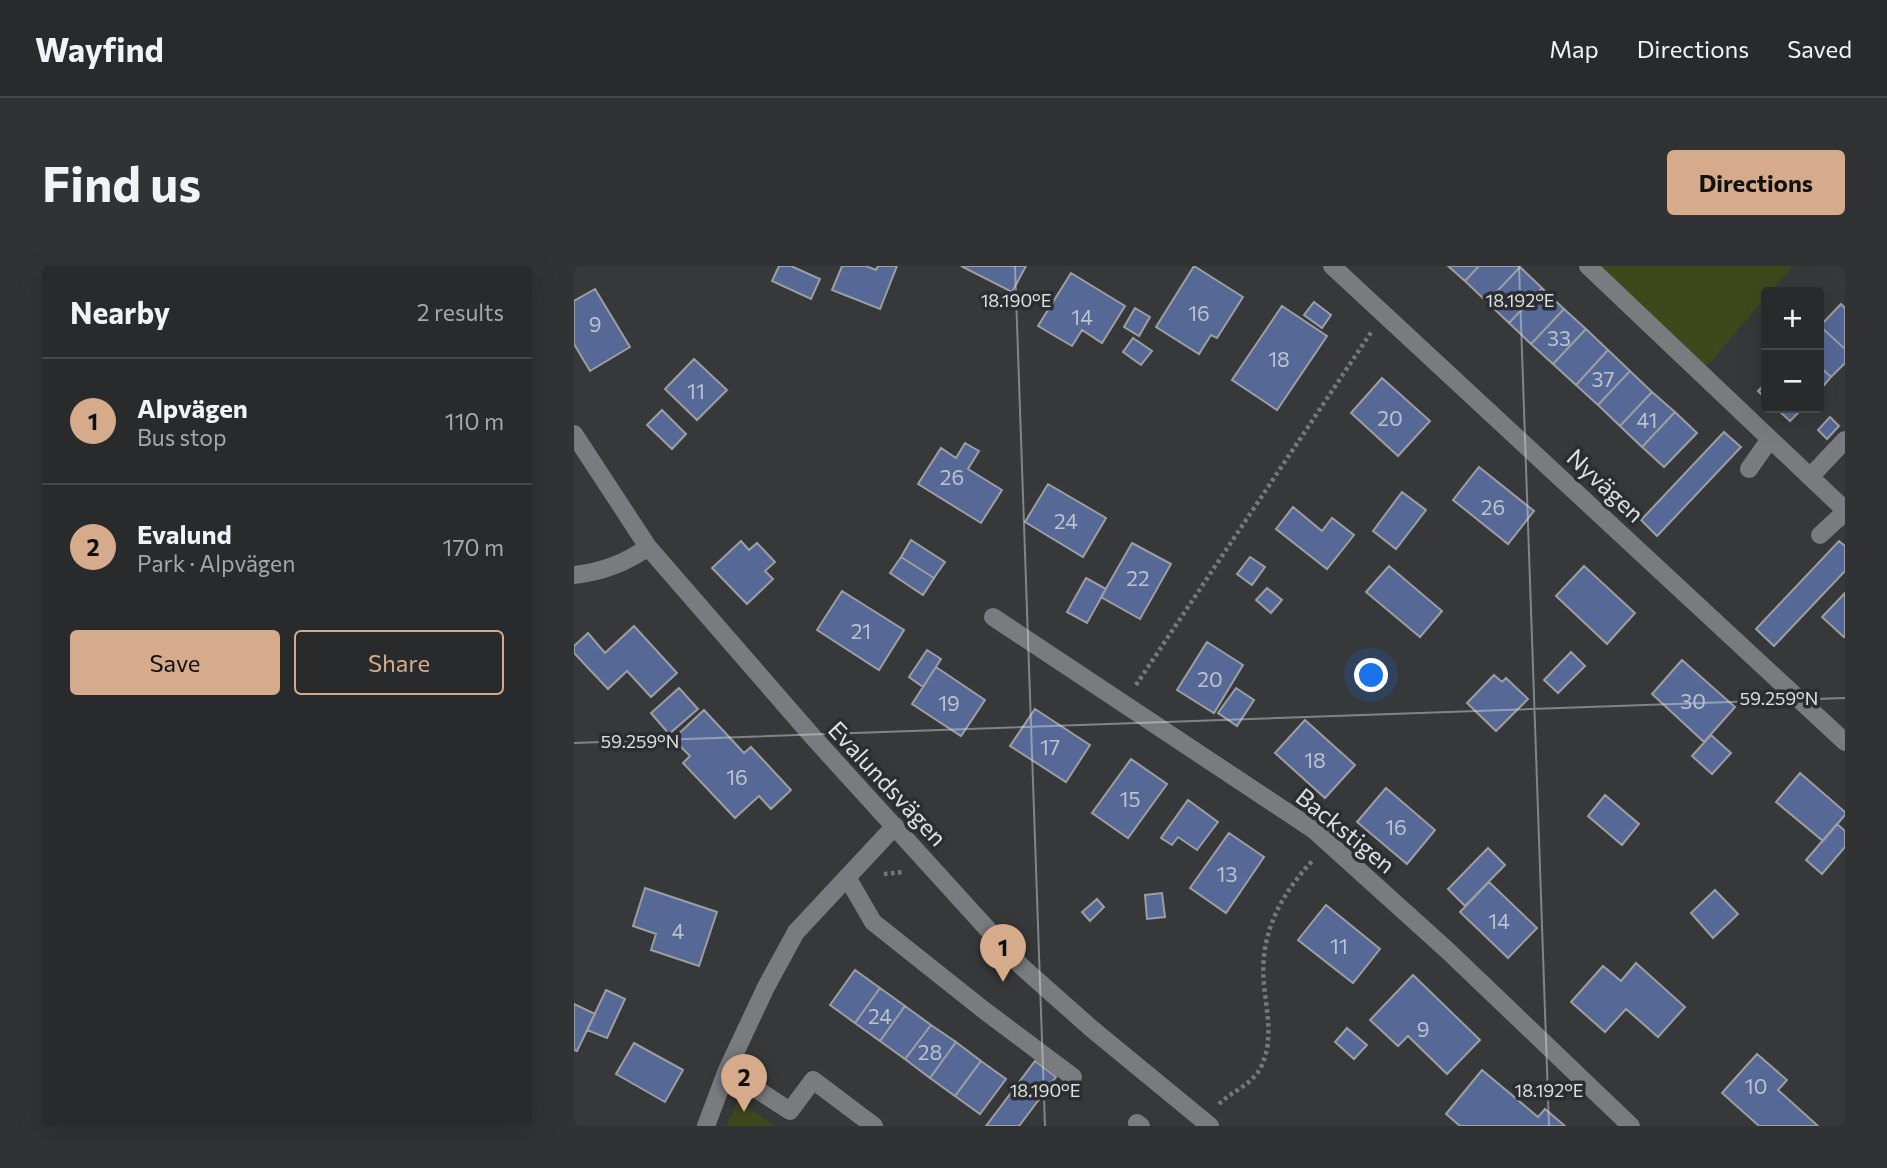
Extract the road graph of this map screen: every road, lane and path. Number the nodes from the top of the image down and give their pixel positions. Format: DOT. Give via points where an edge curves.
graph roads {
  1 [pos="1332,266"];
  2 [pos="1588,266"];
  3 [pos="1384,313"];
  4 [pos="574,434"];
  5 [pos="1770,439"];
  6 [pos="1845,440"];
  7 [pos="1749,469"];
  8 [pos="1810,477"];
  9 [pos="1845,511"];
  10 [pos="1820,535"];
  11 [pos="648,547"];
  12 [pos="574,575"];
  13 [pos="993,617"];
  14 [pos="1124,704"];
  15 [pos="1845,742"];
  16 [pos="895,826"];
  17 [pos="1330,844"];
  18 [pos="847,877"];
  19 [pos="727,1070"];
  20 [pos="1073,1077"];
  21 [pos="1207,1124"];
  22 [pos="706,1126"];
  23 [pos="874,1126"];
  24 [pos="1631,1126"];
  1 -- 3 [label="street, Nyvägen"];
  2 -- 5 [label="street"];
  3 -- 14 [label="path"];
  3 -- 15 [label="street, Nyvägen"];
  4 -- 11 [label="street, Evalundsvägen"];
  5 -- 7 [label="street"];
  5 -- 8 [label="street"];
  6 -- 8 [label="street"];
  8 -- 9 [label="street"];
  9 -- 10 [label="street"];
  11 -- 12 [label="street" via="628,561"];
  11 -- 16 [label="street, Evalundsvägen"];
  13 -- 14 [label="street, Backstigen"];
  14 -- 17 [label="street, Backstigen"];
  16 -- 18 [label="street"];
  16 -- 21 [label="street, Evalundsvägen" via="1021,966"];
  17 -- 21 [label="path" via="1283,898 1272,919 1263,962 1268,1051 1253,1080 1222,1101"];
  17 -- 24 [label="street, Backstigen"];
  18 -- 19 [label="street" via="796,932"];
  18 -- 20 [label="street" via="873,922"];
  19 -- 22 [label="street"];
  19 -- 23 [label="street" via="790,1111 813,1080"];
}
